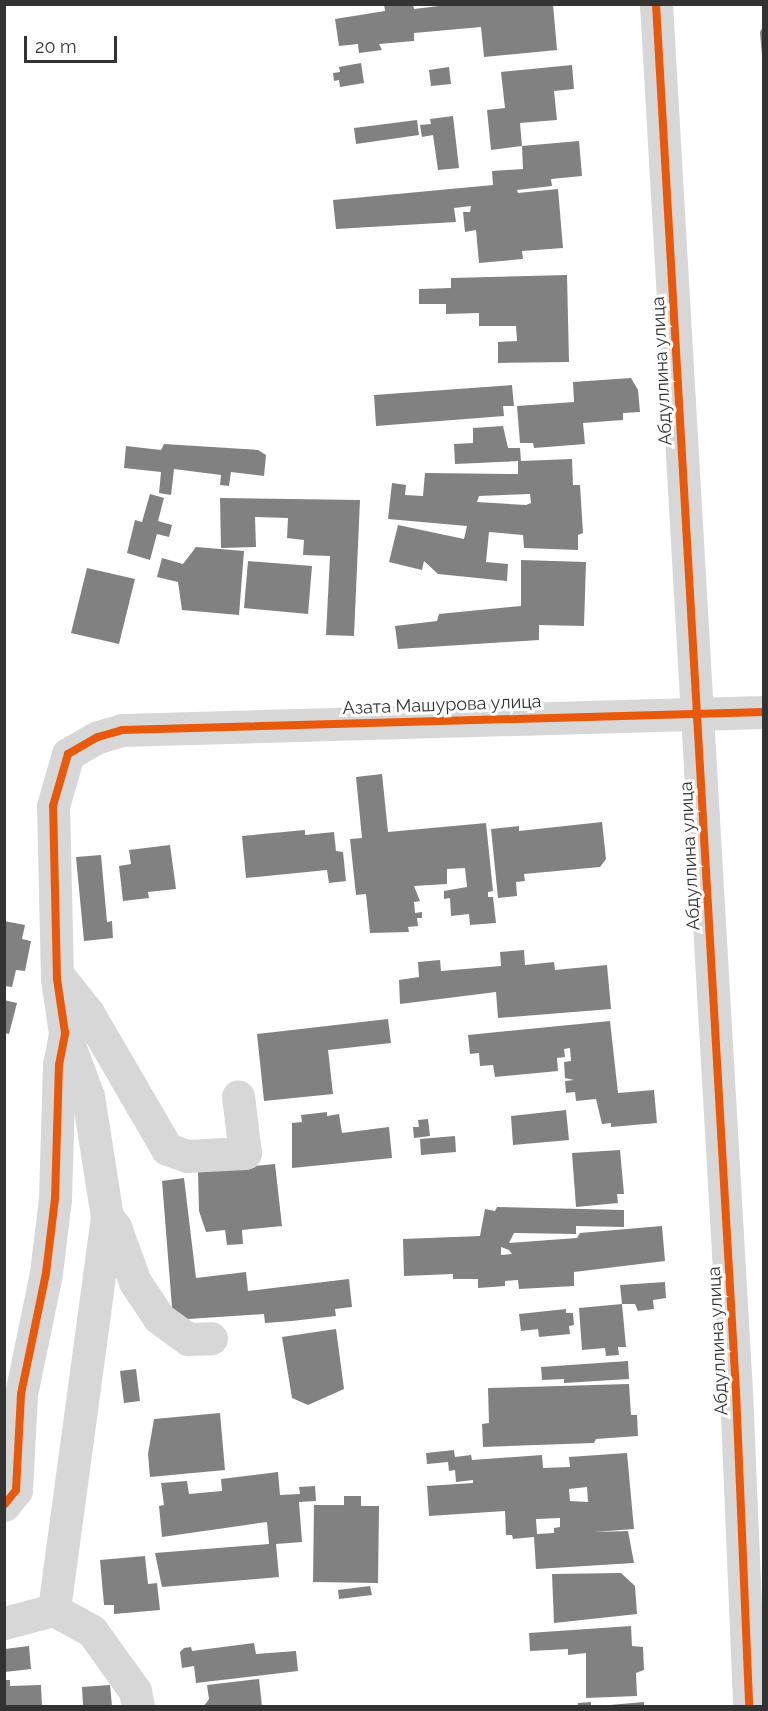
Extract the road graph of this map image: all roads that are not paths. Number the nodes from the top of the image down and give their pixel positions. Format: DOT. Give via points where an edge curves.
graph roads {
  1 [pos="656,4"];
  2 [pos="764,712"];
  3 [pos="697,716"];
  4 [pos="57,974"];
  5 [pos="64,1033"];
  6 [pos="238,1096"];
  7 [pos="107,1217"];
  8 [pos="211,1338"];
  9 [pos="8,1497"];
  10 [pos="54,1610"];
  11 [pos="4,1623"];
  12 [pos="138,1707"];
  13 [pos="749,1707"];
  1 -- 3 [label="street, Абдуллина улица"];
  2 -- 3 [label="street, Азата Машурова улица"];
  3 -- 4 [label="street, Азата Машурова улица" via="601,714 122,730 98,737 68,754 54,806"];
  3 -- 13 [label="street, Абдуллина улица" via="736,1391"];
  4 -- 5 [label="street"];
  4 -- 6 [label="street" via="88,1013 167,1149 187,1156 245,1153"];
  5 -- 7 [label="street" via="88,1096"];
  5 -- 9 [label="street" via="59,1065 56,1199 46,1273 21,1394"];
  7 -- 8 [label="street" via="115,1227 135,1282 159,1318 188,1339"];
  7 -- 10 [label="street"];
  10 -- 11 [label="street"];
  10 -- 12 [label="street" via="92,1631 135,1691"];
}
